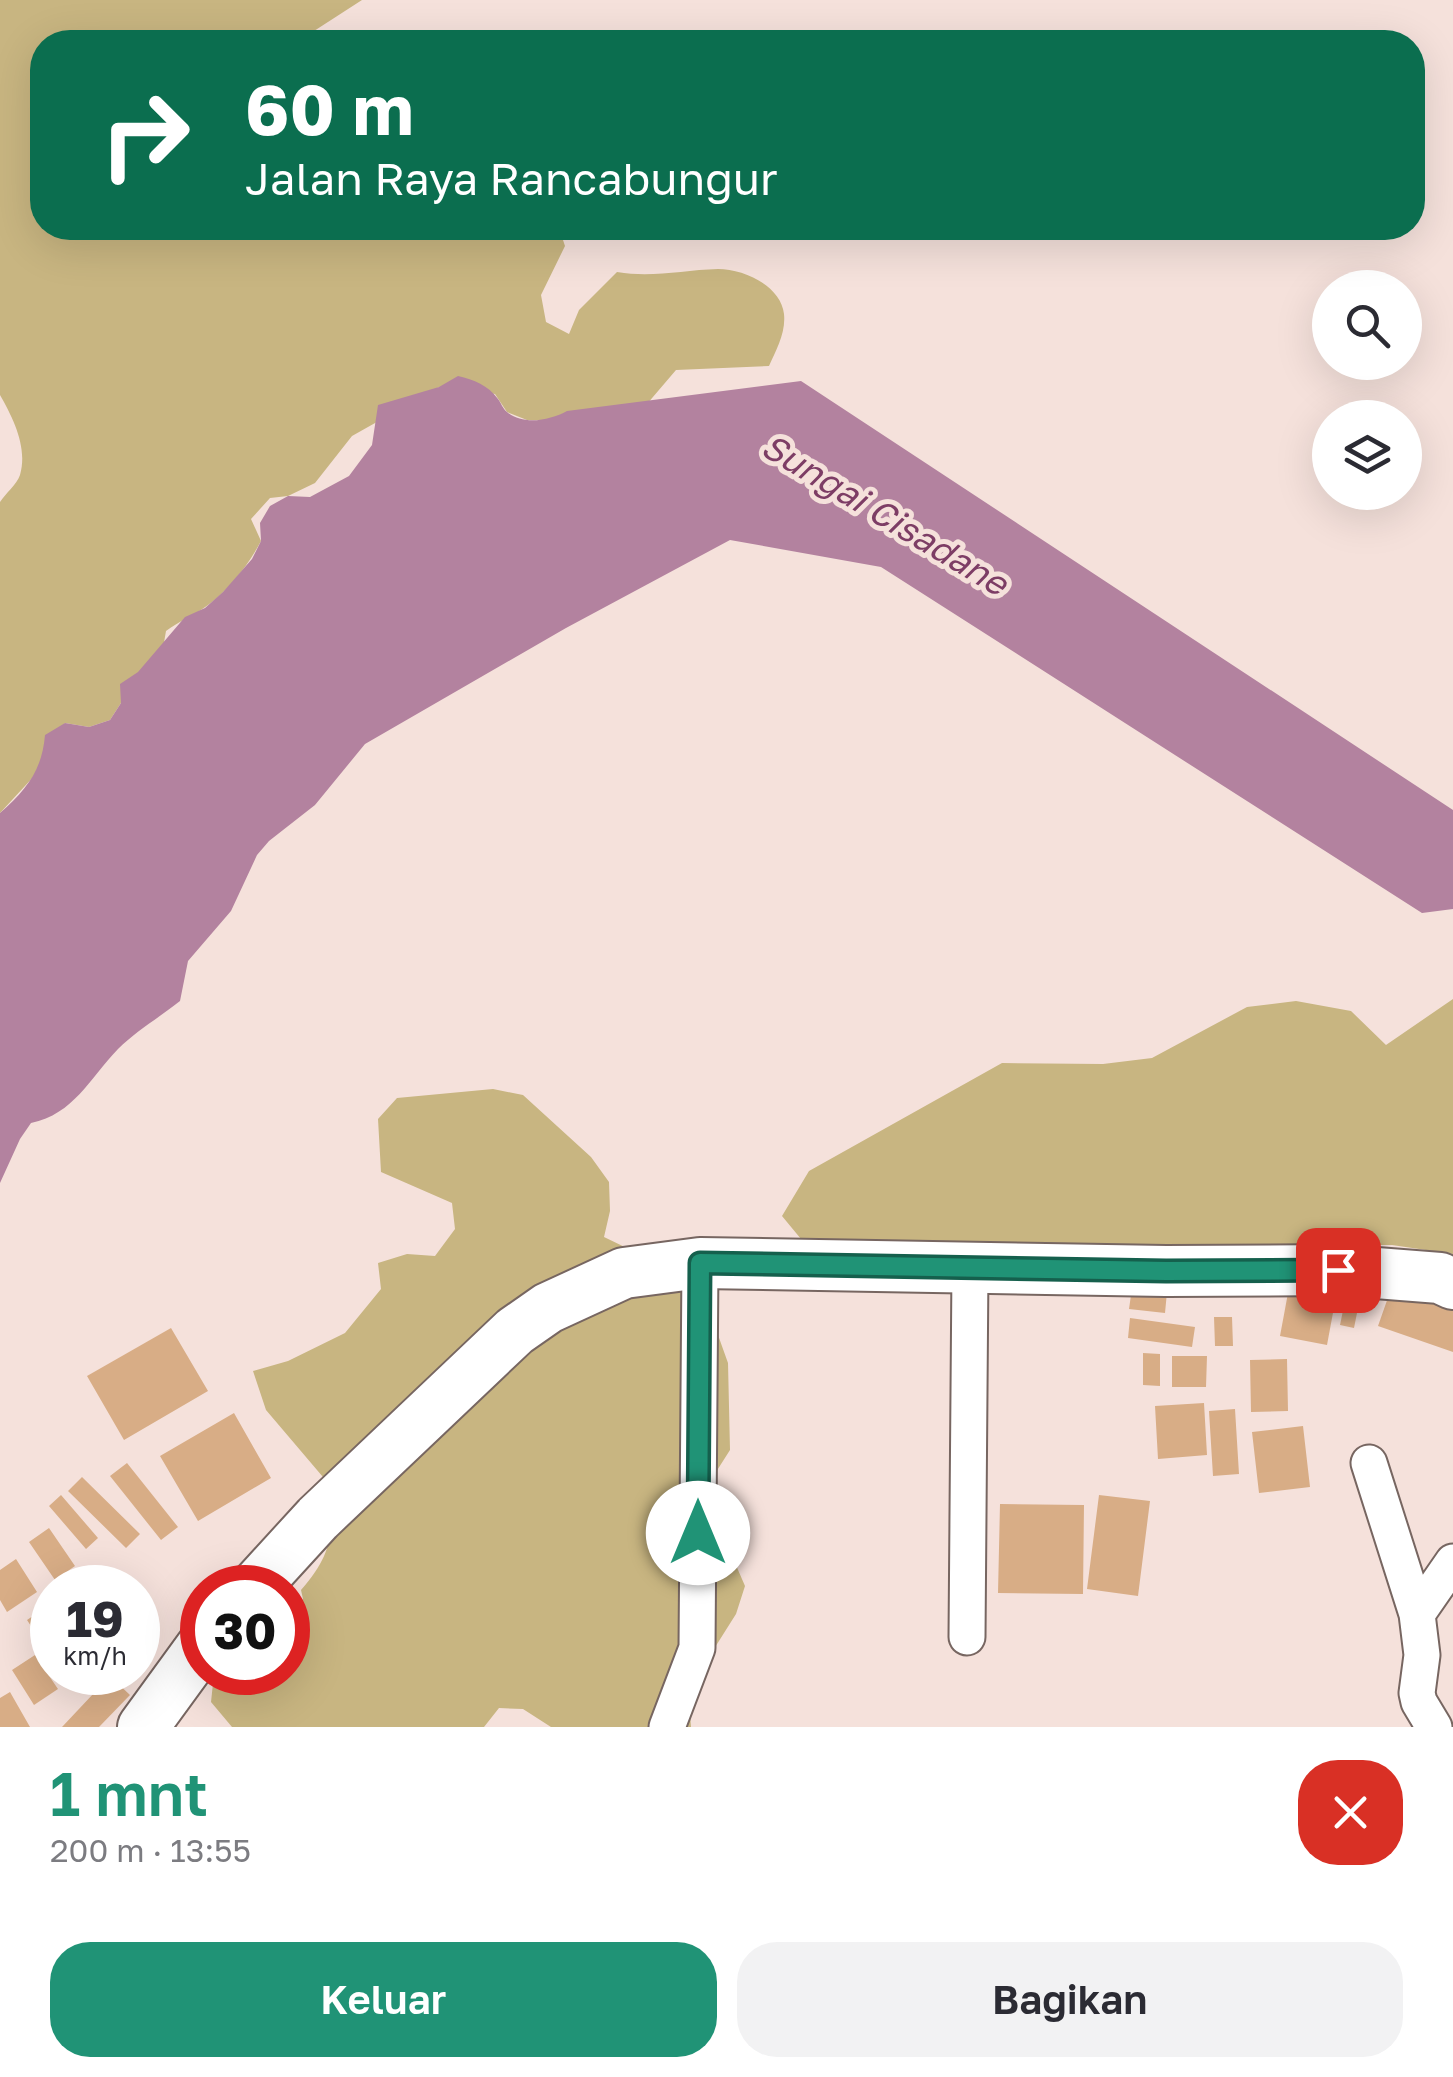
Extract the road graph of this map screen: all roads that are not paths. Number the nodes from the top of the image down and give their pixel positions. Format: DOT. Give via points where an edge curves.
graph roads {
  1 [pos="700,1263"];
  2 [pos="970,1268"];
  3 [pos="1449,1272"];
  4 [pos="1370,1464"];
  5 [pos="1453,1562"];
  6 [pos="275,1565"];
  7 [pos="1418,1614"];
  8 [pos="967,1637"];
  9 [pos="180,1676"];
  10 [pos="143,1727"];
  11 [pos="667,1727"];
  12 [pos="1434,1727"];
  1 -- 2 [label="main road"];
  1 -- 6 [label="main road" via="624,1273 515,1331"];
  1 -- 11 [label="street" via="697,1648"];
  2 -- 3 [label="main road"];
  2 -- 8 [label="street"];
  4 -- 7 [label="street"];
  5 -- 7 [label="street"];
  7 -- 12 [label="street" via="1418,1693"];
  9 -- 10 [label="main road"];
}
